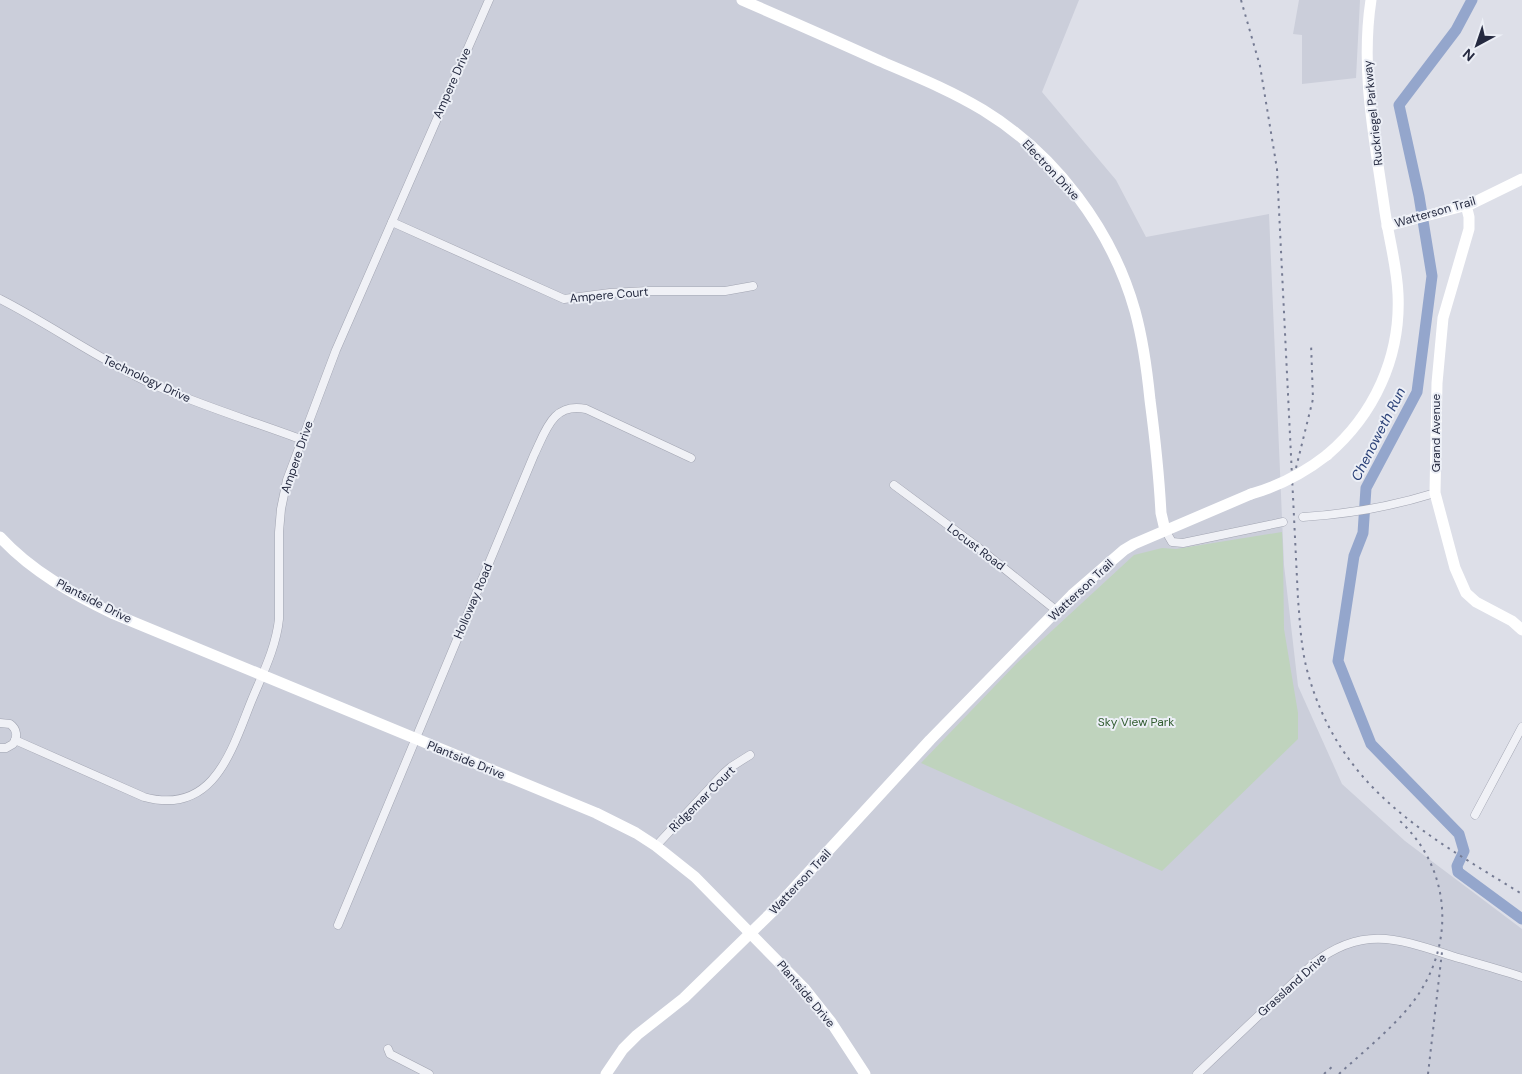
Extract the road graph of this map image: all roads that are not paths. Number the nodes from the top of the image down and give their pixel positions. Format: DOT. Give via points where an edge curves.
graph roads {
  1 [pos="489,0"];
  2 [pos="742,0"];
  3 [pos="1371,0"];
  4 [pos="1522,178"];
  5 [pos="1466,205"];
  6 [pos="392,222"];
  7 [pos="1388,226"];
  8 [pos="753,286"];
  9 [pos="0,299"];
  10 [pos="303,440"];
  11 [pos="691,458"];
  12 [pos="894,485"];
  13 [pos="1436,493"];
  14 [pos="1303,517"];
  15 [pos="1283,522"];
  16 [pos="1165,530"];
  17 [pos="0,537"];
  18 [pos="1057,611"];
  19 [pos="1521,626"];
  20 [pos="262,675"];
  21 [pos="0,723"];
  22 [pos="1522,727"];
  23 [pos="415,738"];
  24 [pos="16,740"];
  25 [pos="0,748"];
  26 [pos="750,755"];
  27 [pos="1475,815"];
  28 [pos="656,846"];
  29 [pos="338,925"];
  30 [pos="751,934"];
  31 [pos="1522,977"];
  32 [pos="388,1049"];
  33 [pos="429,1074"];
  34 [pos="606,1074"];
  35 [pos="865,1074"];
  36 [pos="1197,1074"];
  1 -- 6 [label="street, Ampere Drive"];
  2 -- 16 [label="street, Electron Drive" via="926,80 984,110 1038,153 1076,194 1104,237 1135,311 1147,374"];
  3 -- 7 [label="street, Ruckriegel Parkway" via="1368,83"];
  4 -- 5 [label="street, Watterson Trail"];
  5 -- 7 [label="street, Watterson Trail"];
  5 -- 13 [label="street, Grand Avenue" via="1469,230 1443,318 1438,362"];
  6 -- 8 [label="street, Ampere Court" via="564,299 648,291 726,292"];
  6 -- 10 [label="street, Ampere Drive" via="331,361"];
  7 -- 16 [label="street, Watterson Trail, bridge" via="1398,293 1397,328 1384,378 1348,436 1327,456 1295,477"];
  9 -- 10 [label="street, Technology Drive" via="149,382"];
  10 -- 20 [label="street, Ampere Drive" via="284,492 279,532 278,623 273,648"];
  11 -- 23 [label="street, Holloway Road" via="586,410 572,408 552,418"];
  12 -- 18 [label="street, Locust Road"];
  13 -- 14 [label="street" via="1355,512"];
  13 -- 19 [label="street, Grand Avenue" via="1455,568 1466,592 1476,602"];
  15 -- 16 [label="street" via="1183,543 1172,542"];
  16 -- 18 [label="street, Watterson Trail" via="1124,550"];
  17 -- 20 [label="street, Plantside Drive" via="42,573 96,605"];
  18 -- 30 [label="street, Watterson Trail" via="930,740"];
  20 -- 23 [label="street, Plantside Drive"];
  20 -- 24 [label="street, Ampere Drive" via="222,769 206,786 177,799 144,797"];
  21 -- 24 [label="street" via="13,726"];
  22 -- 27 [label="street"];
  23 -- 28 [label="street, Plantside Drive" via="596,813"];
  23 -- 29 [label="street, Holloway Road"];
  24 -- 25 [label="street" via="10,746"];
  26 -- 28 [label="street, Ridgemar Court" via="723,774"];
  28 -- 30 [label="street, Plantside Drive" via="696,877"];
  30 -- 34 [label="street, Watterson Trail" via="684,998 637,1035"];
  30 -- 35 [label="street, Plantside Drive" via="818,1005"];
  31 -- 36 [label="street, Grassland Drive" via="1404,941 1377,938 1351,942 1314,963"];
  32 -- 33 [label="street" via="390,1054"];
}
